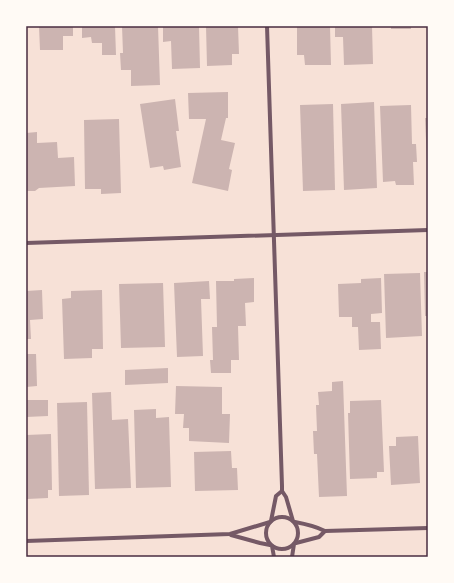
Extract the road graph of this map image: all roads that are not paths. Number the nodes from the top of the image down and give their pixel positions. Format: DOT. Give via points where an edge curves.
graph roads {
  1 [pos="267,26"];
  2 [pos="428,230"];
  3 [pos="274,236"];
  4 [pos="26,243"];
  5 [pos="282,492"];
  6 [pos="270,522"];
  7 [pos="294,522"];
  8 [pos="428,528"];
  9 [pos="325,532"];
  10 [pos="230,534"];
  11 [pos="26,541"];
  12 [pos="295,543"];
  13 [pos="272,545"];
  14 [pos="274,557"];
  15 [pos="292,557"];
  1 -- 3 [label="street"];
  2 -- 3 [label="street"];
  3 -- 4 [label="street"];
  3 -- 5 [label="street"];
  5 -- 6 [label="street" via="276,496"];
  5 -- 7 [label="street"];
  6 -- 7 [label="street" via="284,517"];
  6 -- 10 [label="street"];
  6 -- 13 [label="street" via="266,537"];
  7 -- 9 [label="street" via="317,527"];
  7 -- 12 [label="street" via="298,532"];
  8 -- 9 [label="street"];
  9 -- 12 [label="street" via="319,537"];
  10 -- 11 [label="street"];
  10 -- 13 [label="street"];
  12 -- 13 [label="street" via="287,549"];
  12 -- 15 [label="street"];
  13 -- 14 [label="street"];
}
